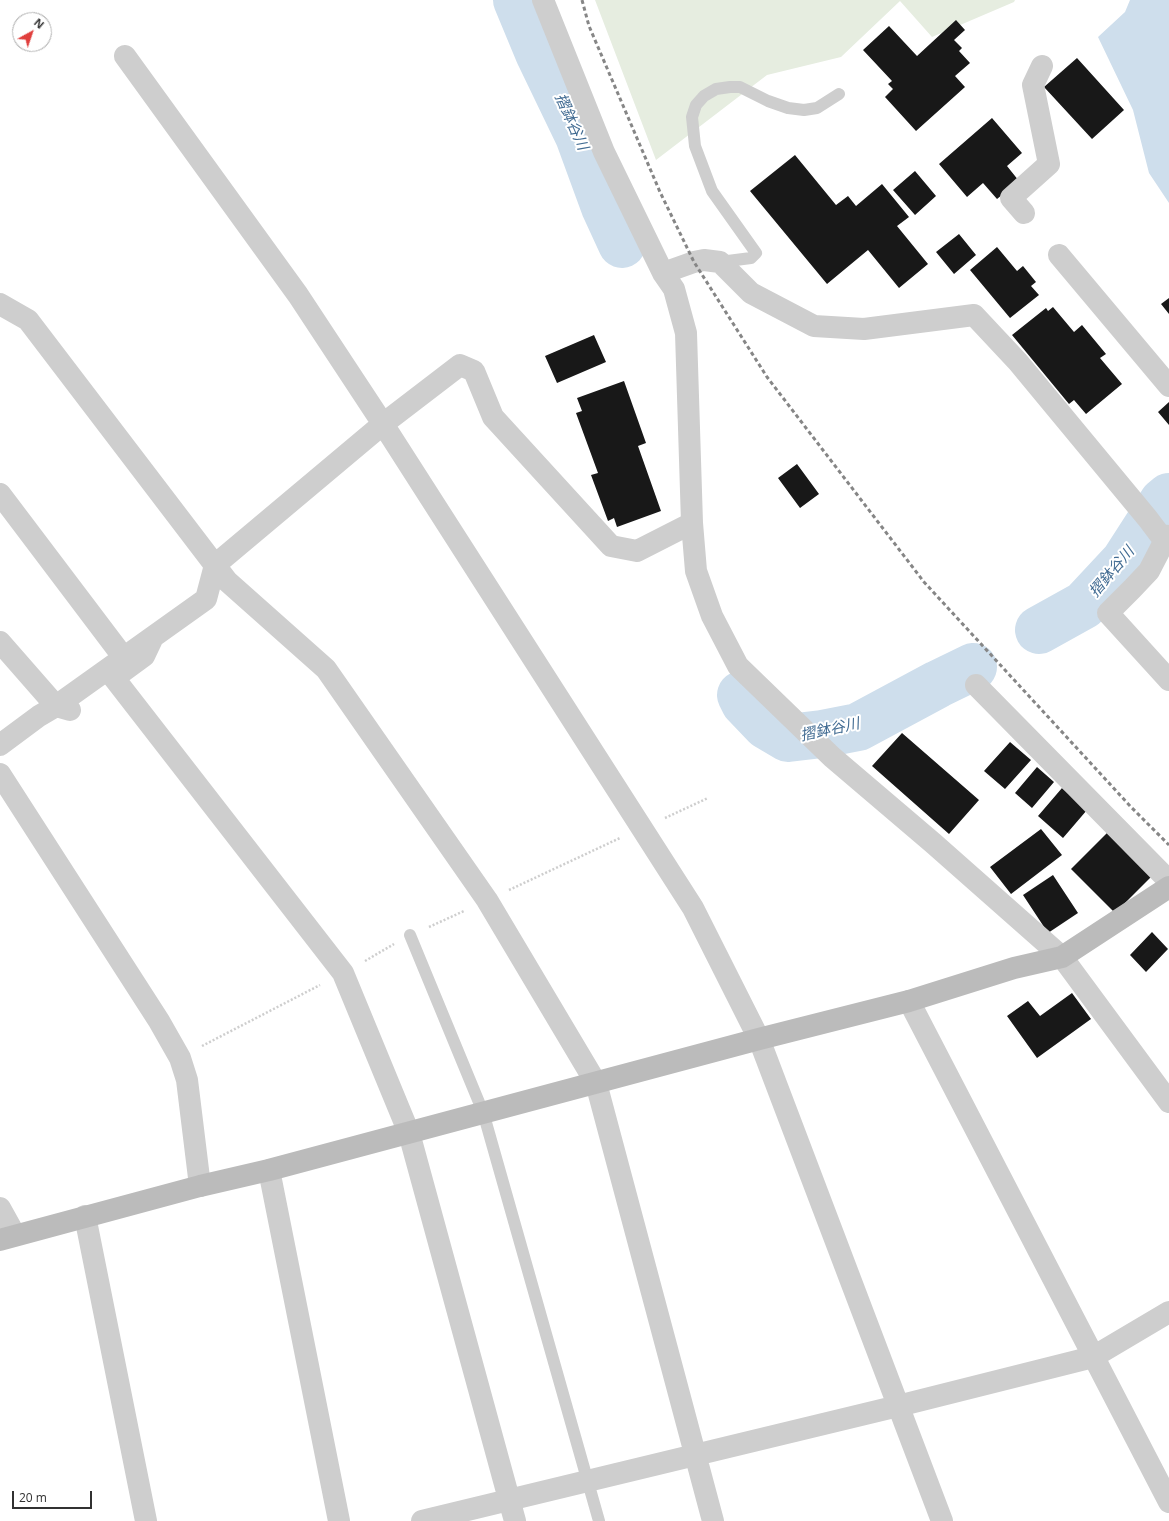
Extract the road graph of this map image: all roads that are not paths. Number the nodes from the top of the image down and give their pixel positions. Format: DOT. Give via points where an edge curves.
graph roads {
  1 [pos="542,0"];
  2 [pos="125,56"];
  3 [pos="1042,66"];
  4 [pos="839,94"];
  5 [pos="1024,213"];
  6 [pos="1059,255"];
  7 [pos="720,262"];
  8 [pos="663,272"];
  9 [pos="0,304"];
  10 [pos="1169,386"];
  11 [pos="382,424"];
  12 [pos="0,494"];
  13 [pos="692,523"];
  14 [pos="1161,531"];
  15 [pos="215,565"];
  16 [pos="153,638"];
  17 [pos="0,642"];
  18 [pos="124,658"];
  19 [pos="114,678"];
  20 [pos="1169,680"];
  21 [pos="976,685"];
  22 [pos="56,706"];
  23 [pos="0,745"];
  24 [pos="0,774"];
  25 [pos="1169,881"];
  26 [pos="1169,888"];
  27 [pos="410,935"];
  28 [pos="1062,957"];
  29 [pos="908,1001"];
  30 [pos="759,1039"];
  31 [pos="596,1083"];
  32 [pos="1169,1102"];
  33 [pos="483,1112"];
  34 [pos="409,1133"];
  35 [pos="269,1170"];
  36 [pos="200,1186"];
  37 [pos="0,1208"];
  38 [pos="85,1216"];
  39 [pos="7,1237"];
  40 [pos="1169,1312"];
  41 [pos="1093,1357"];
  42 [pos="898,1406"];
  43 [pos="695,1455"];
  44 [pos="588,1481"];
  45 [pos="509,1500"];
  46 [pos="1169,1502"];
  47 [pos="146,1521"];
  48 [pos="339,1521"];
  49 [pos="422,1521"];
  50 [pos="515,1521"];
  51 [pos="599,1521"];
  52 [pos="713,1521"];
  53 [pos="942,1521"];
  1 -- 8 [label="street" via="604,152"];
  2 -- 11 [label="street" via="298,295"];
  3 -- 5 [label="street" via="1033,86 1049,164 1011,198"];
  4 -- 7 [label="lane" via="817,108 804,110 788,108 740,87 730,86 716,89 704,96 696,105 692,117 695,146 712,191 756,253 751,258"];
  6 -- 10 [label="street"];
  7 -- 8 [label="street" via="704,260"];
  7 -- 14 [label="street" via="751,293 814,326 864,329 974,315 1018,362"];
  8 -- 13 [label="street" via="674,289 686,333"];
  9 -- 15 [label="street" via="28,320"];
  11 -- 13 [label="street" via="460,365 474,371 493,417 611,546 637,551"];
  11 -- 15 [label="street"];
  11 -- 30 [label="street" via="693,908"];
  12 -- 18 [label="street"];
  13 -- 28 [label="street" via="696,571 712,616 738,666 794,722"];
  14 -- 20 [label="street" via="1149,571 1108,613"];
  15 -- 16 [label="street" via="206,599"];
  15 -- 31 [label="street" via="227,580 326,669 487,900"];
  16 -- 18 [label="street"];
  16 -- 19 [label="street" via="144,656"];
  17 -- 22 [label="street"];
  18 -- 22 [label="street"];
  19 -- 22 [label="street" via="72,710"];
  19 -- 34 [label="street" via="343,973"];
  21 -- 25 [label="street"];
  22 -- 23 [label="street"];
  24 -- 36 [label="street" via="159,1021 180,1058 187,1080"];
  26 -- 28 [label="street"];
  27 -- 33 [label="lane"];
  28 -- 29 [label="street" via="1014,968"];
  28 -- 32 [label="street"];
  29 -- 30 [label="street"];
  29 -- 41 [label="street"];
  30 -- 31 [label="street"];
  30 -- 42 [label="street"];
  31 -- 33 [label="street"];
  31 -- 43 [label="street"];
  33 -- 34 [label="street"];
  33 -- 44 [label="lane"];
  34 -- 35 [label="street"];
  34 -- 45 [label="street"];
  35 -- 36 [label="street"];
  35 -- 48 [label="street"];
  36 -- 38 [label="street"];
  37 -- 39 [label="street"];
  38 -- 39 [label="street"];
  38 -- 47 [label="street"];
  40 -- 41 [label="street"];
  41 -- 42 [label="street"];
  41 -- 46 [label="street"];
  42 -- 43 [label="street"];
  42 -- 53 [label="street"];
  43 -- 44 [label="street"];
  43 -- 52 [label="street"];
  44 -- 45 [label="street"];
  44 -- 51 [label="lane"];
  45 -- 49 [label="street"];
  45 -- 50 [label="street"];
}
